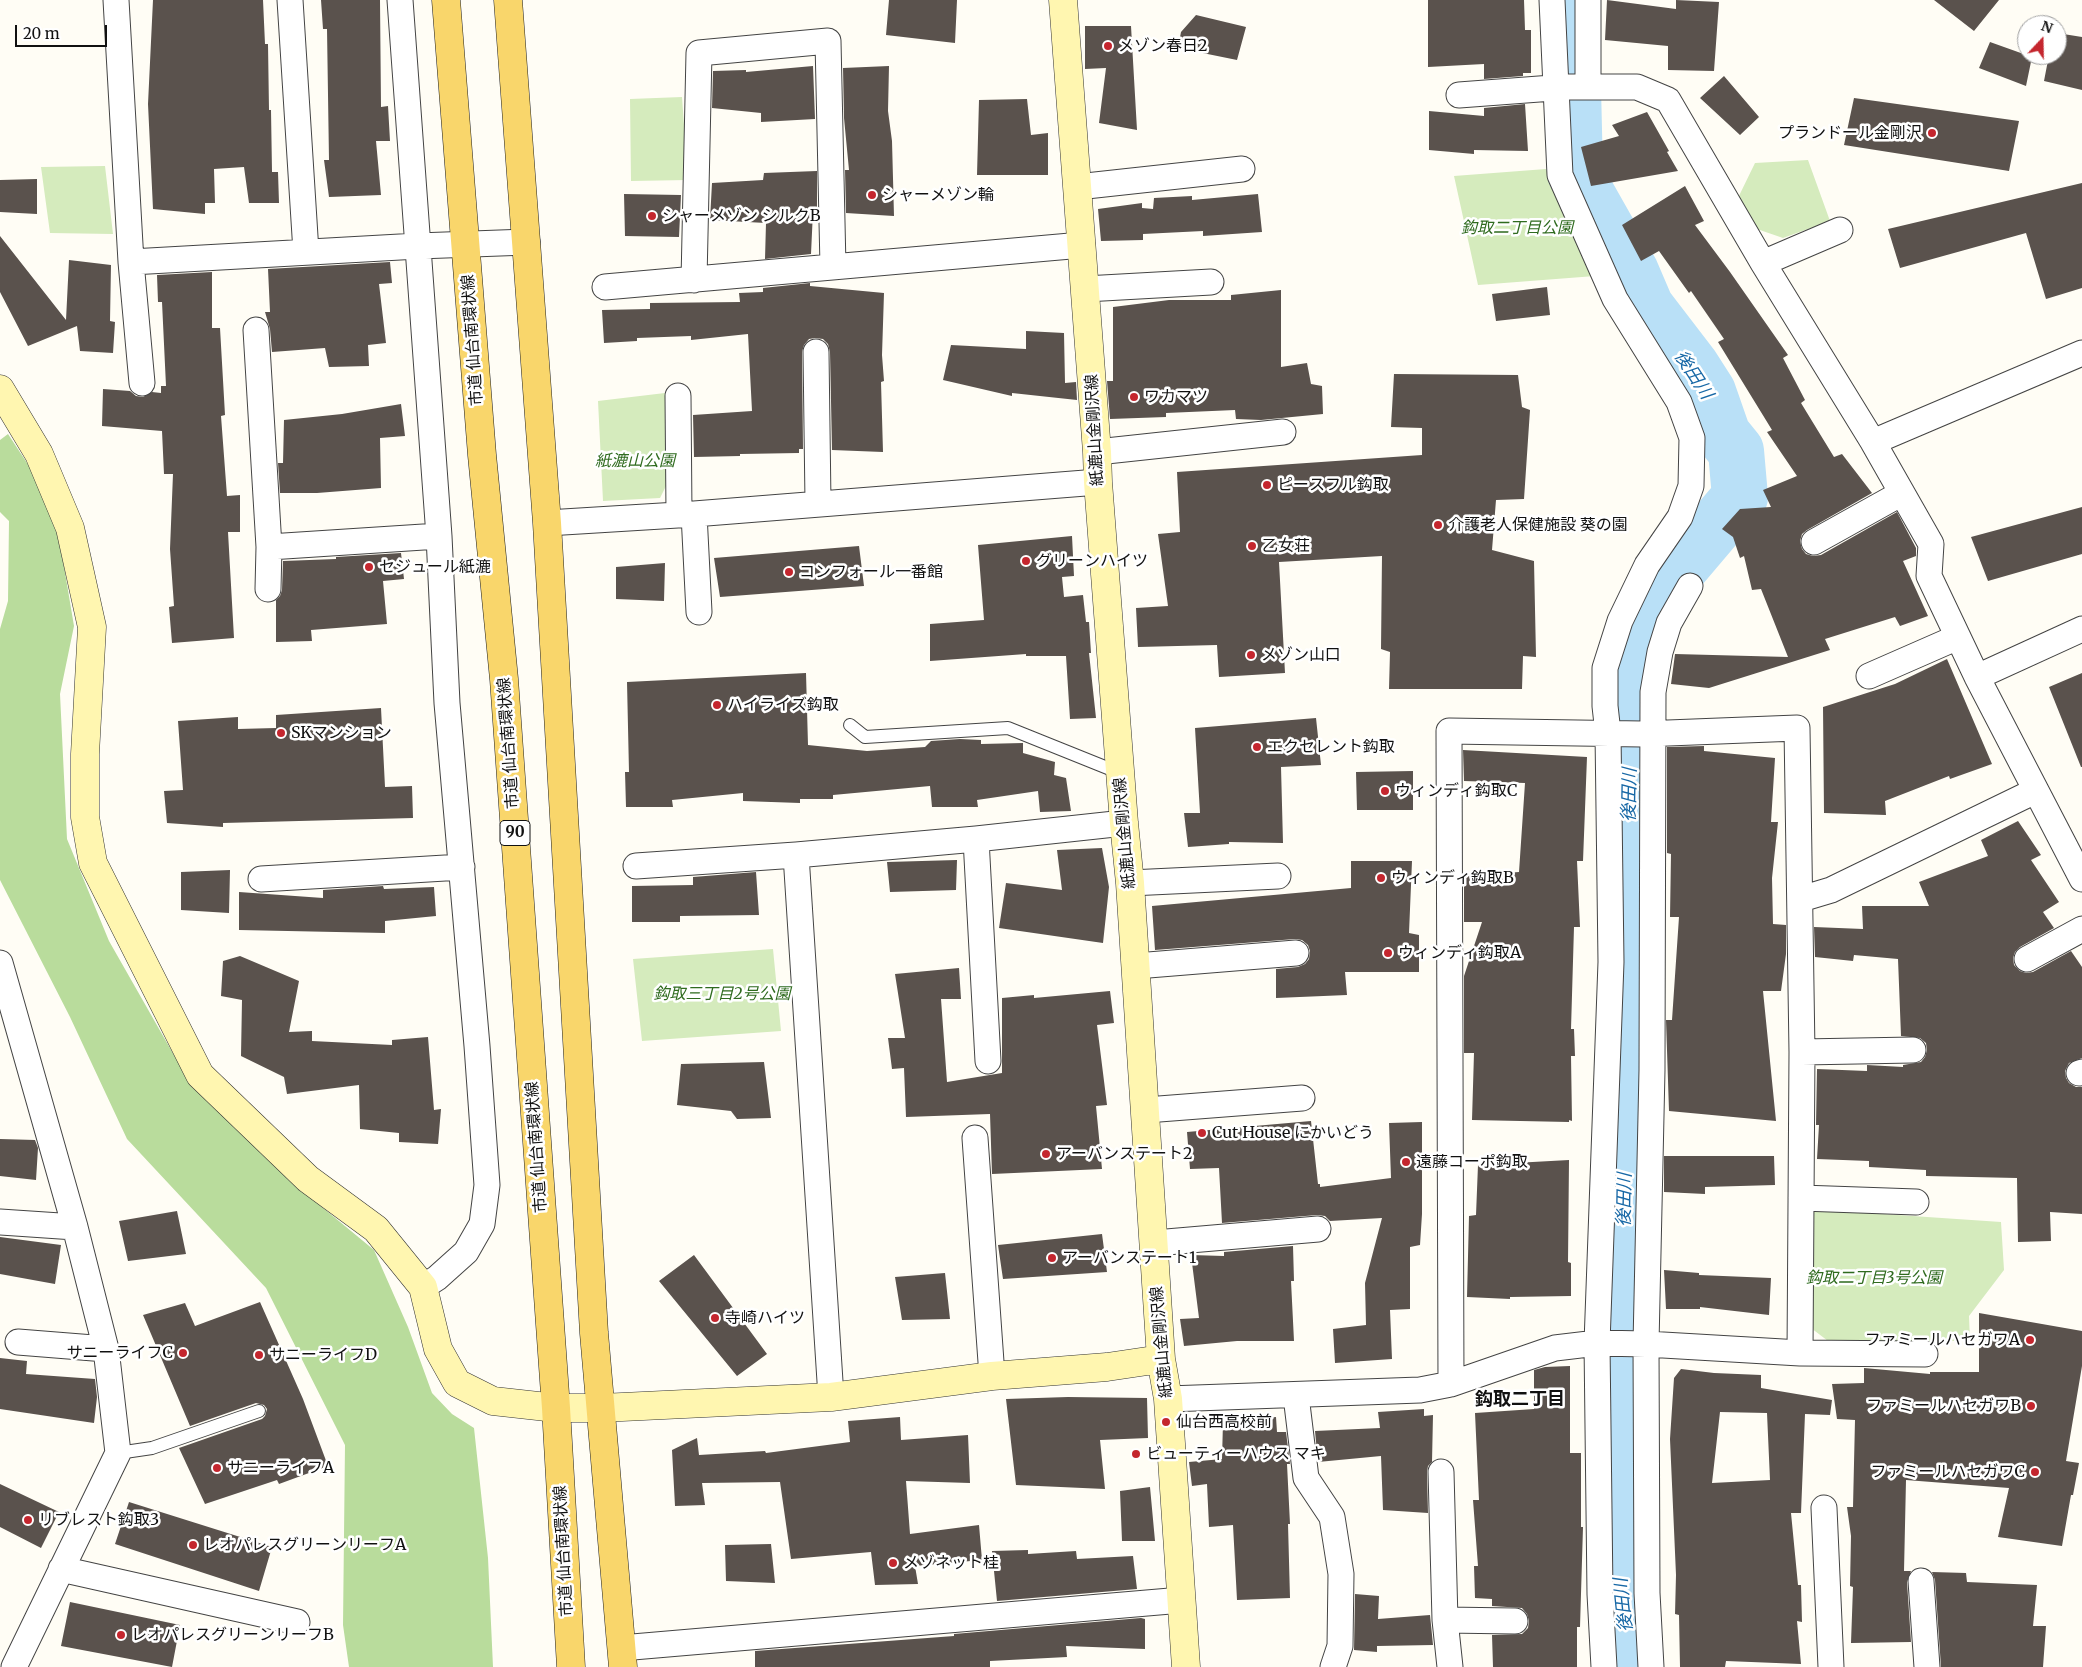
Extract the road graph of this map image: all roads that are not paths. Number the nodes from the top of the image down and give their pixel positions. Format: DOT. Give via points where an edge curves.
graph roads {
  1 [pos="116,0"];
  2 [pos="290,0"];
  3 [pos="400,0"];
  4 [pos="446,0"];
  5 [pos="508,0"];
  6 [pos="1063,0"];
  7 [pos="1552,0"];
  8 [pos="1588,0"];
  9 [pos="1573,87"];
  10 [pos="1459,95"];
  11 [pos="1242,169"];
  12 [pos="1077,187"];
  13 [pos="1840,230"];
  14 [pos="527,242"];
  15 [pos="466,244"];
  16 [pos="418,246"];
  17 [pos="1082,246"];
  18 [pos="306,252"];
  19 [pos="131,262"];
  20 [pos="1764,263"];
  21 [pos="833,267"];
  22 [pos="694,280"];
  23 [pos="1211,282"];
  24 [pos="605,287"];
  25 [pos="1085,289"];
  26 [pos="256,330"];
  27 [pos="816,352"];
  28 [pos="2082,353"];
  29 [pos="142,383"];
  30 [pos="0,389"];
  31 [pos="678,396"];
  32 [pos="1283,432"];
  33 [pos="1873,442"];
  34 [pos="1097,452"];
  35 [pos="1098,482"];
  36 [pos="1902,493"];
  37 [pos="818,503"];
  38 [pos="686,514"];
  39 [pos="546,523"];
  40 [pos="439,536"];
  41 [pos="1814,542"];
  42 [pos="269,547"];
  43 [pos="1690,586"];
  44 [pos="268,590"];
  45 [pos="699,612"];
  46 [pos="2082,629"];
  47 [pos="1958,637"];
  48 [pos="1869,676"];
  49 [pos="1977,677"];
  50 [pos="850,725"];
  51 [pos="1631,733"];
  52 [pos="1120,773"];
  53 [pos="2035,791"];
  54 [pos="1124,823"];
  55 [pos="976,839"];
  56 [pos="796,855"];
  57 [pos="462,866"];
  58 [pos="636,866"];
  59 [pos="1278,876"];
  60 [pos="261,879"];
  61 [pos="2082,880"];
  62 [pos="1130,883"];
  63 [pos="1801,899"];
  64 [pos="2082,929"];
  65 [pos="1296,953"];
  66 [pos="2027,959"];
  67 [pos="0,962"];
  68 [pos="1136,966"];
  69 [pos="1913,1050"];
  70 [pos="1802,1052"];
  71 [pos="988,1061"];
  72 [pos="1302,1098"];
  73 [pos="1146,1110"];
  74 [pos="975,1138"];
  75 [pos="1801,1198"];
  76 [pos="1916,1202"];
  77 [pos="0,1222"];
  78 [pos="75,1227"];
  79 [pos="1318,1229"];
  80 [pos="1155,1243"];
  81 [pos="424,1287"];
  82 [pos="18,1342"];
  83 [pos="1602,1343"];
  84 [pos="1639,1344"];
  85 [pos="106,1349"];
  86 [pos="1800,1352"];
  87 [pos="1925,1354"];
  88 [pos="1162,1359"];
  89 [pos="992,1376"];
  90 [pos="1451,1384"];
  91 [pos="1296,1396"];
  92 [pos="831,1397"];
  93 [pos="1168,1399"];
  94 [pos="556,1408"];
  95 [pos="600,1408"];
  96 [pos="259,1411"];
  97 [pos="118,1452"];
  98 [pos="1441,1472"];
  99 [pos="1824,1508"];
  100 [pos="61,1569"];
  101 [pos="1921,1581"];
  102 [pos="1182,1600"];
  103 [pos="1445,1620"];
  104 [pos="1515,1621"];
  105 [pos="297,1622"];
  106 [pos="622,1658"];
  107 [pos="14,1667"];
  108 [pos="571,1667"];
  109 [pos="1186,1667"];
  110 [pos="1333,1667"];
  111 [pos="1450,1667"];
  112 [pos="1604,1667"];
  113 [pos="1651,1667"];
  114 [pos="1830,1667"];
  115 [pos="1927,1667"];
  1 -- 19 [label="street"];
  2 -- 18 [label="street"];
  3 -- 16 [label="street"];
  4 -- 15 [label="main road, 市道 仙台南環状線 / 90"];
  5 -- 14 [label="main road"];
  6 -- 12 [label="street, 紙漉山金剛沢線"];
  7 -- 9 [label="street"];
  8 -- 9 [label="street"];
  9 -- 10 [label="street"];
  9 -- 20 [label="street" via="1638,87 1668,100"];
  9 -- 51 [label="street" via="1560,175 1615,299 1679,402 1692,438 1691,486 1680,517 1647,565 1620,621 1605,668 1605,706"];
  11 -- 12 [label="street"];
  12 -- 17 [label="street, 紙漉山金剛沢線"];
  13 -- 20 [label="street"];
  14 -- 15 [label="street"];
  14 -- 39 [label="main road"];
  15 -- 16 [label="street"];
  15 -- 94 [label="main road, 市道 仙台南環状線 / 90" via="504,679"];
  16 -- 18 [label="street"];
  16 -- 40 [label="street"];
  17 -- 21 [label="street"];
  17 -- 25 [label="street, 紙漉山金剛沢線"];
  18 -- 19 [label="street"];
  19 -- 29 [label="street"];
  20 -- 33 [label="street"];
  21 -- 22 [label="street"];
  21 -- 22 [label="street" via="828,41 699,53"];
  22 -- 24 [label="street"];
  23 -- 25 [label="street"];
  25 -- 34 [label="street, 紙漉山金剛沢線"];
  26 -- 42 [label="street"];
  27 -- 37 [label="street"];
  28 -- 33 [label="street"];
  30 -- 81 [label="street" via="39,454 70,528 92,627 85,817 93,863 200,1075 308,1179 376,1229"];
  31 -- 38 [label="street"];
  32 -- 34 [label="street"];
  33 -- 36 [label="street"];
  34 -- 35 [label="street, 紙漉山金剛沢線"];
  35 -- 37 [label="street"];
  35 -- 52 [label="street, 紙漉山金剛沢線"];
  36 -- 41 [label="street"];
  36 -- 47 [label="street" via="1931,544 1929,576"];
  37 -- 38 [label="street"];
  38 -- 39 [label="street"];
  38 -- 45 [label="street"];
  39 -- 95 [label="main road"];
  40 -- 42 [label="street"];
  40 -- 57 [label="street" via="447,703"];
  42 -- 44 [label="street"];
  43 -- 51 [label="street" via="1669,623 1653,692"];
  46 -- 49 [label="street"];
  47 -- 48 [label="street"];
  47 -- 49 [label="street"];
  49 -- 53 [label="street"];
  50 -- 52 [label="lane" via="865,737 1008,728"];
  51 -- 63 [label="street" via="1797,728"];
  51 -- 83 [label="street" via="1611,962"];
  51 -- 84 [label="street" via="1652,1080"];
  51 -- 90 [label="street" via="1449,731"];
  52 -- 54 [label="street, 紙漉山金剛沢線"];
  53 -- 61 [label="street"];
  53 -- 63 [label="street" via="1831,890"];
  54 -- 55 [label="street"];
  54 -- 62 [label="street, 紙漉山金剛沢線"];
  55 -- 56 [label="street"];
  55 -- 71 [label="street"];
  56 -- 58 [label="street"];
  56 -- 92 [label="street"];
  57 -- 60 [label="street"];
  57 -- 81 [label="street" via="487,1185 482,1224 466,1252"];
  59 -- 62 [label="street"];
  62 -- 68 [label="street, 紙漉山金剛沢線"];
  63 -- 70 [label="street"];
  64 -- 66 [label="street"];
  65 -- 68 [label="street"];
  67 -- 78 [label="street"];
  68 -- 73 [label="street, 紙漉山金剛沢線"];
  69 -- 70 [label="street"];
  70 -- 75 [label="street"];
  72 -- 73 [label="street"];
  73 -- 80 [label="street, 紙漉山金剛沢線"];
  74 -- 89 [label="street"];
  75 -- 76 [label="street"];
  75 -- 86 [label="street"];
  77 -- 78 [label="street"];
  78 -- 85 [label="street"];
  79 -- 80 [label="street"];
  80 -- 88 [label="street, 紙漉山金剛沢線"];
  81 -- 94 [label="street" via="438,1349 457,1383 493,1401"];
  82 -- 85 [label="street"];
  83 -- 84 [label="street"];
  83 -- 90 [label="street" via="1555,1348"];
  83 -- 112 [label="street" via="1600,1594"];
  84 -- 86 [label="street"];
  84 -- 113 [label="street"];
  85 -- 97 [label="street"];
  86 -- 87 [label="street"];
  88 -- 89 [label="street"];
  88 -- 93 [label="street, 紙漉山金剛沢線"];
  89 -- 92 [label="street"];
  90 -- 91 [label="street" via="1420,1390"];
  91 -- 93 [label="street"];
  91 -- 110 [label="street" via="1306,1478 1332,1517 1341,1574 1340,1646"];
  92 -- 95 [label="street"];
  93 -- 102 [label="street, 紙漉山金剛沢線"];
  94 -- 95 [label="street"];
  94 -- 108 [label="main road, 市道 仙台南環状線 / 90"];
  95 -- 106 [label="main road"];
  96 -- 97 [label="lane" via="152,1448"];
  97 -- 100 [label="street"];
  98 -- 103 [label="street"];
  99 -- 114 [label="street"];
  100 -- 105 [label="street"];
  100 -- 107 [label="street"];
  101 -- 115 [label="street"];
  102 -- 106 [label="street"];
  102 -- 109 [label="street, 紙漉山金剛沢線"];
  103 -- 104 [label="street"];
  103 -- 111 [label="street"];
}
